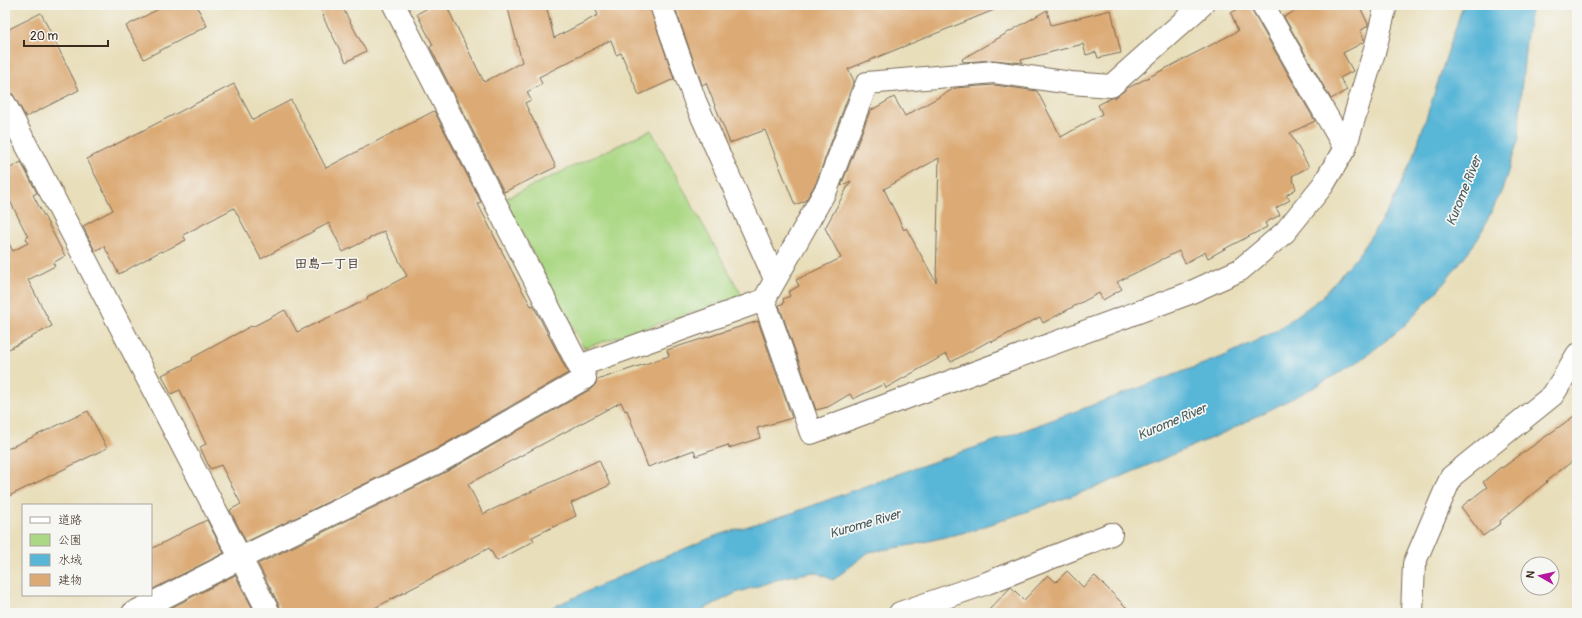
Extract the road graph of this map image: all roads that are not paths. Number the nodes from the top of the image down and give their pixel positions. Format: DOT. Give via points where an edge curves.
graph roads {
  1 [pos="394,5"];
  2 [pos="661,5"];
  3 [pos="1202,5"];
  4 [pos="1263,5"];
  5 [pos="1386,5"];
  6 [pos="5,104"];
  7 [pos="1345,148"];
  8 [pos="775,279"];
  9 [pos="764,300"];
  10 [pos="1577,355"];
  11 [pos="578,366"];
  12 [pos="1111,534"];
  13 [pos="241,558"];
  14 [pos="133,613"];
  15 [pos="269,613"];
  16 [pos="900,613"];
  17 [pos="1412,613"];
  1 -- 11 [label="street"];
  2 -- 8 [label="street" via="695,100"];
  3 -- 8 [label="street" via="1111,86 994,72 866,83 827,188"];
  4 -- 7 [label="street"];
  5 -- 7 [label="street"];
  6 -- 13 [label="street"];
  7 -- 9 [label="street" via="1323,185 1285,232 1240,270 1180,297 811,433"];
  8 -- 9 [label="street"];
  9 -- 11 [label="street"];
  10 -- 17 [label="street" via="1553,395 1451,477 1414,564"];
  11 -- 13 [label="street" via="585,378 442,460"];
  12 -- 16 [label="street" via="987,583"];
  13 -- 14 [label="street"];
  13 -- 15 [label="street"];
}
